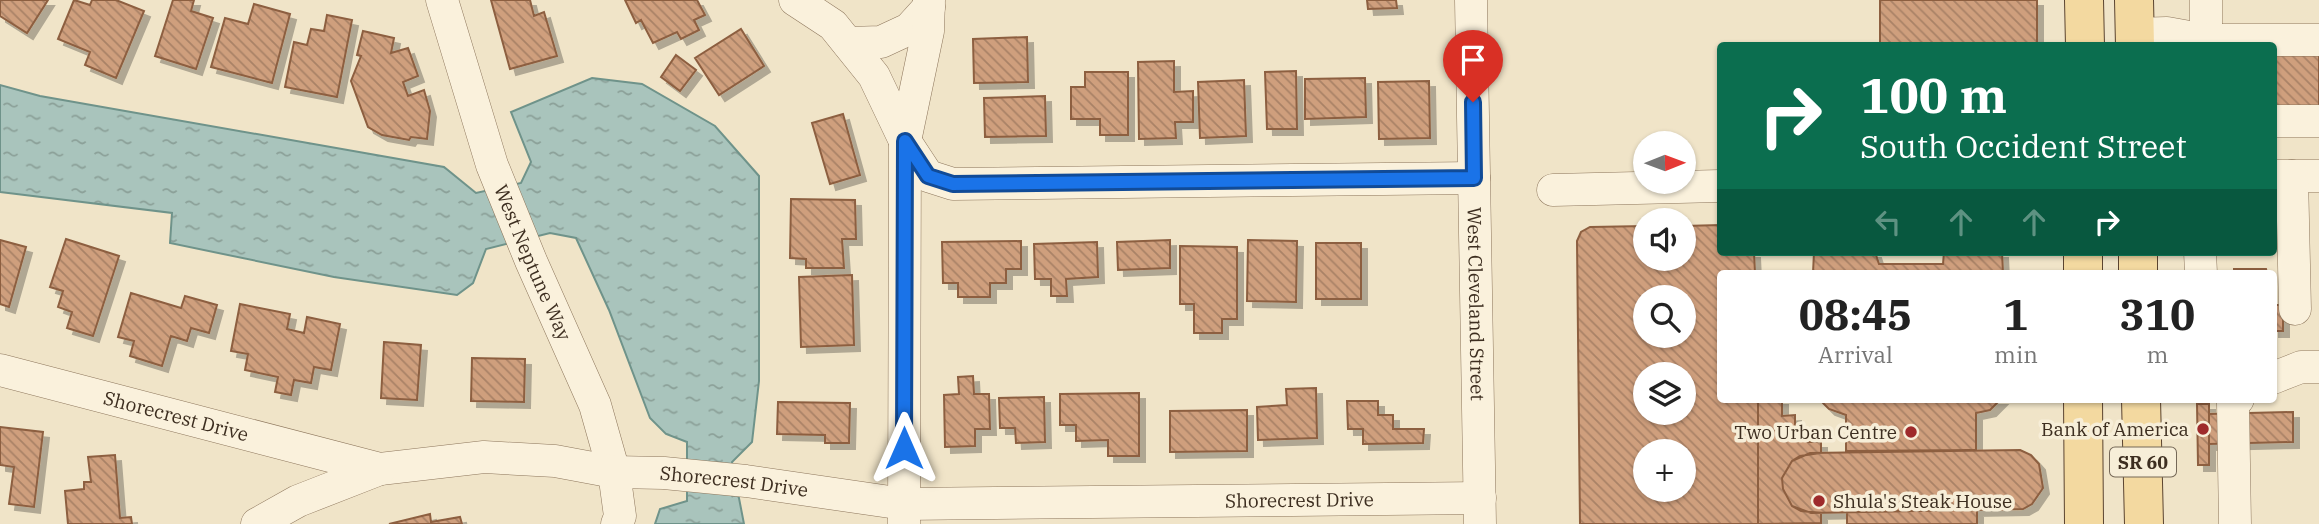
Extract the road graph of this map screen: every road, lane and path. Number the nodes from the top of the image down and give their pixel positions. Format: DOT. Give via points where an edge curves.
graph roads {
  1 [pos="442,0"];
  2 [pos="795,0"];
  3 [pos="1471,0"];
  4 [pos="2084,0"];
  5 [pos="2206,0"];
  6 [pos="929,3"];
  7 [pos="2134,26"];
  8 [pos="2206,40"];
  9 [pos="2319,40"];
  10 [pos="2085,42"];
  11 [pos="848,43"];
  12 [pos="2277,121"];
  13 [pos="2319,121"];
  14 [pos="905,141"];
  15 [pos="2295,176"];
  16 [pos="1474,178"];
  17 [pos="1717,186"];
  18 [pos="1553,190"];
  19 [pos="2283,244"];
  20 [pos="2295,309"];
  21 [pos="2319,367"];
  22 [pos="0,370"];
  23 [pos="2277,376"];
  24 [pos="2082,403"];
  25 [pos="2141,403"];
  26 [pos="2234,403"];
  27 [pos="380,469"];
  28 [pos="614,472"];
  29 [pos="1480,511"];
  30 [pos="904,514"];
  31 [pos="257,524"];
  32 [pos="617,524"];
  33 [pos="2084,524"];
  34 [pos="2144,524"];
  35 [pos="2235,524"];
  1 -- 28 [label="street, West Neptune Way" via="492,165 595,405"];
  2 -- 11 [label="street" via="833,25"];
  3 -- 16 [label="street, West Cleveland Street"];
  4 -- 10 [label="main road"];
  5 -- 8 [label="street"];
  6 -- 11 [label="street" via="909,29 881,42"];
  6 -- 14 [label="street" via="928,31"];
  7 -- 8 [label="street"];
  8 -- 9 [label="street"];
  11 -- 14 [label="street" via="874,76"];
  12 -- 13 [label="street"];
  14 -- 16 [label="street" via="928,176 953,184"];
  14 -- 30 [label="street"];
  15 -- 19 [label="street"];
  16 -- 29 [label="street, West Cleveland Street"];
  17 -- 18 [label="street"];
  19 -- 20 [label="street"];
  21 -- 23 [label="street" via="2301,367"];
  22 -- 27 [label="street, Shorecrest Drive"];
  24 -- 33 [label="main road, SR 60"];
  25 -- 34 [label="main road, SR 60"];
  26 -- 35 [label="street"];
  27 -- 28 [label="street, Shorecrest Drive" via="484,457 555,461"];
  27 -- 31 [label="street" via="298,501"];
  28 -- 30 [label="street, Shorecrest Drive" via="746,481"];
  28 -- 32 [label="street, West Neptune Way"];
  29 -- 30 [label="street, Shorecrest Drive"];
}
